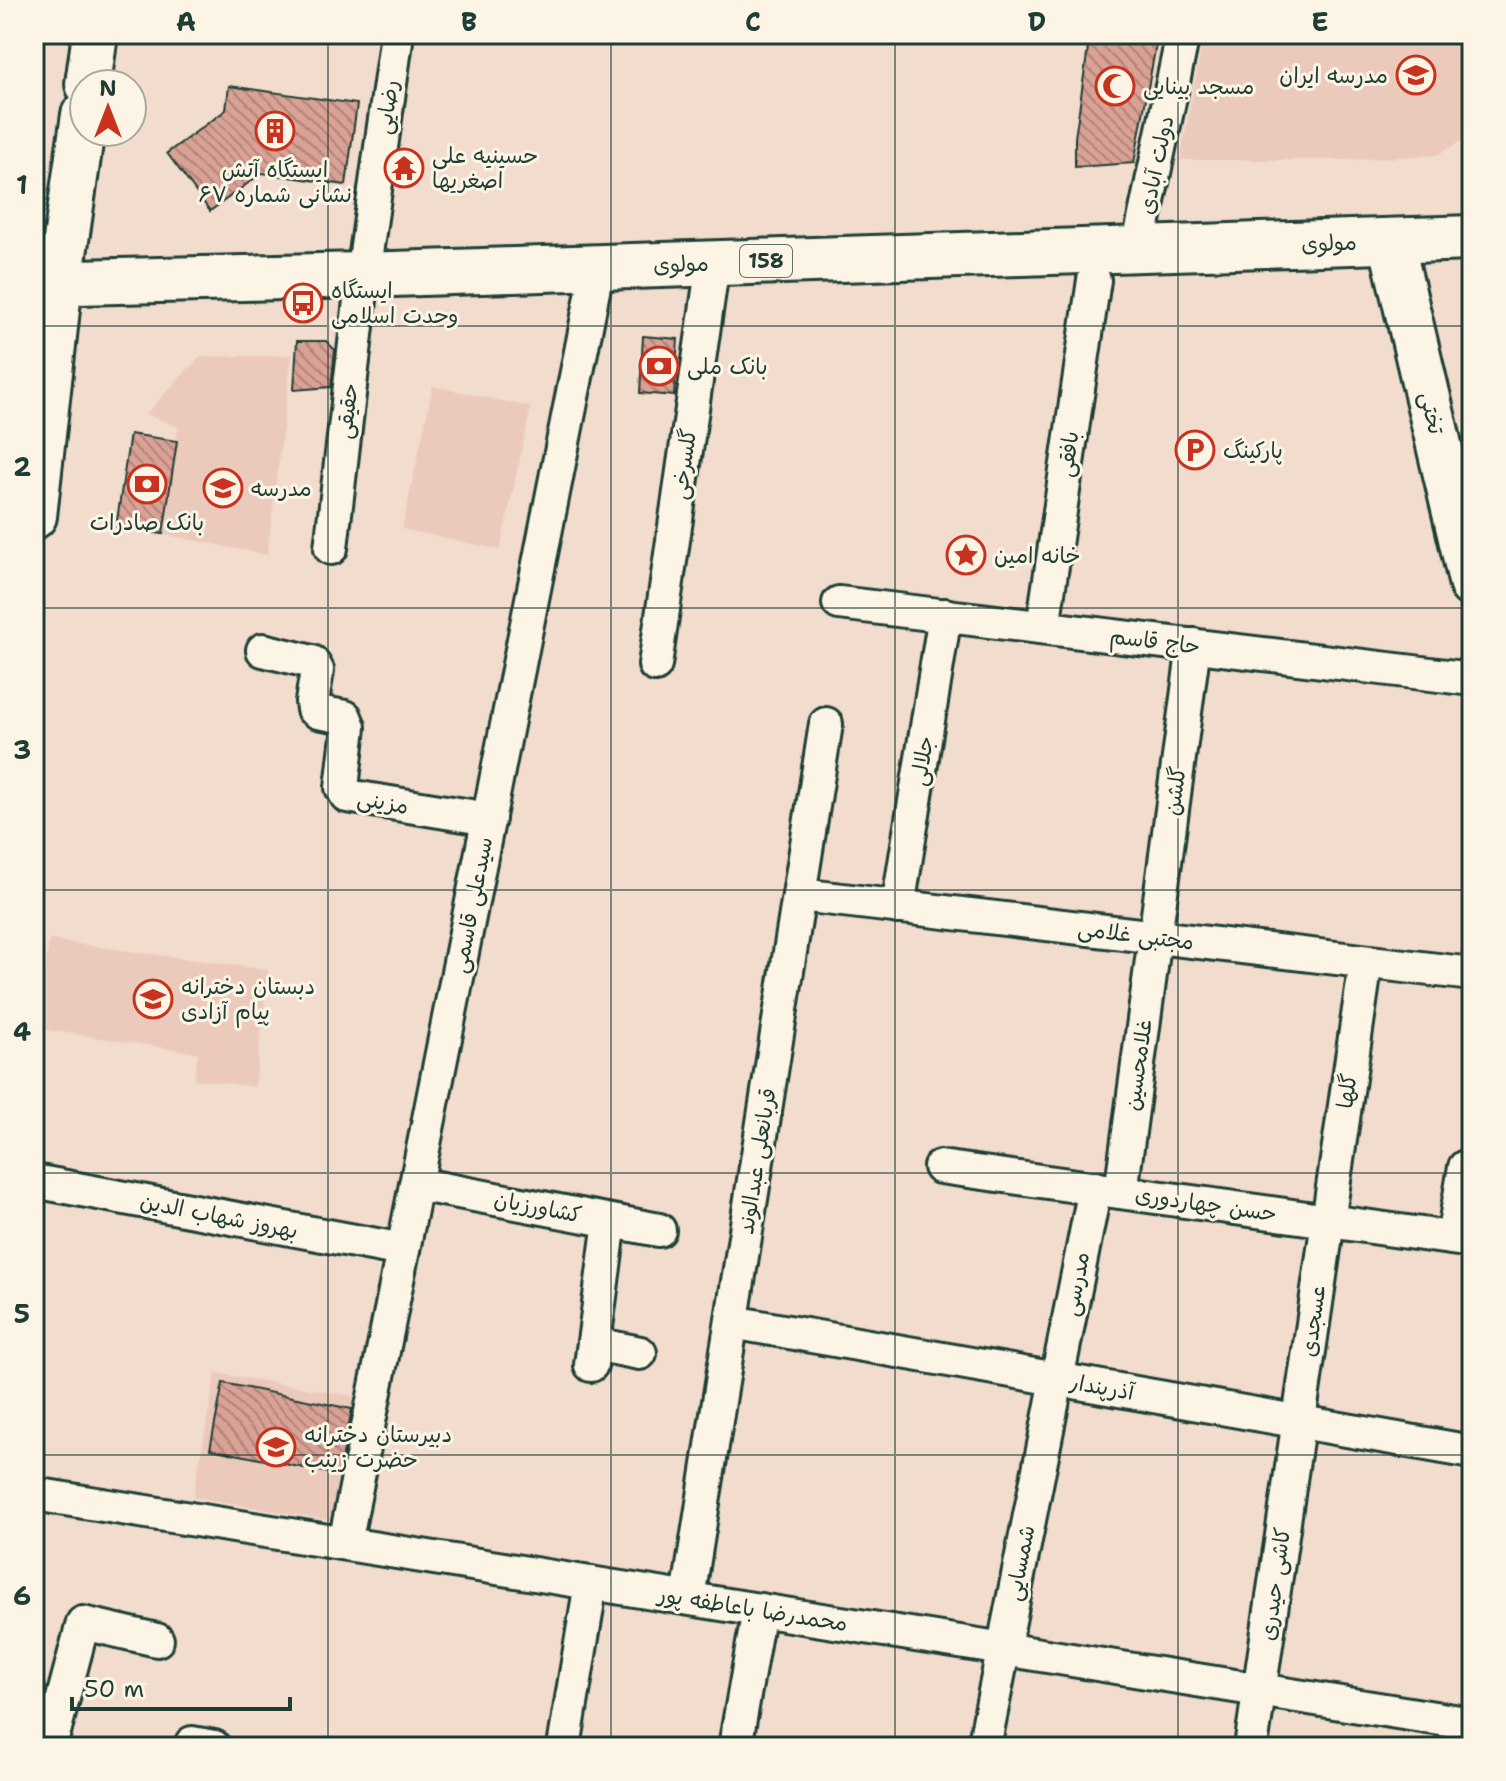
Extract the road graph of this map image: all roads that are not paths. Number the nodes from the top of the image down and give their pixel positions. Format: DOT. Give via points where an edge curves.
graph roads {
  1 [pos="95,34"];
  2 [pos="397,34"];
  3 [pos="1183,34"];
  4 [pos="90,68"];
  5 [pos="77,148"];
  6 [pos="1472,238"];
  7 [pos="1391,241"];
  8 [pos="1138,249"];
  9 [pos="713,263"];
  10 [pos="598,266"];
  11 [pos="363,275"];
  12 [pos="1094,280"];
  13 [pos="47,283"];
  14 [pos="34,516"];
  15 [pos="331,548"];
  16 [pos="1472,585"];
  17 [pos="839,603"];
  18 [pos="945,615"];
  19 [pos="1043,627"];
  20 [pos="1194,645"];
  21 [pos="263,650"];
  22 [pos="655,665"];
  23 [pos="1472,679"];
  24 [pos="826,724"];
  25 [pos="489,819"];
  26 [pos="800,895"];
  27 [pos="898,907"];
  28 [pos="1155,937"];
  29 [pos="1366,962"];
  30 [pos="1472,974"];
  31 [pos="940,1167"];
  32 [pos="1465,1167"];
  33 [pos="34,1181"];
  34 [pos="416,1184"];
  35 [pos="1108,1190"];
  36 [pos="610,1221"];
  37 [pos="1328,1221"];
  38 [pos="659,1230"];
  39 [pos="1463,1240"];
  40 [pos="403,1250"];
  41 [pos="732,1322"];
  42 [pos="640,1353"];
  43 [pos="1057,1379"];
  44 [pos="1299,1422"];
  45 [pos="1472,1452"];
  46 [pos="34,1494"];
  47 [pos="345,1543"];
  48 [pos="591,1583"];
  49 [pos="688,1598"];
  50 [pos="759,1610"];
  51 [pos="157,1640"];
  52 [pos="1003,1649"];
  53 [pos="1259,1690"];
  54 [pos="1472,1724"];
  55 [pos="34,1745"];
  56 [pos="48,1747"];
  57 [pos="564,1747"];
  58 [pos="735,1747"];
  59 [pos="984,1747"];
  60 [pos="1251,1747"];
  1 -- 4 [label="main road"];
  2 -- 11 [label="street, رضایی"];
  3 -- 8 [label="street, دولت آبادی"];
  5 -- 13 [label="main road"];
  6 -- 7 [label="main road, مولوی / 158"];
  7 -- 8 [label="main road, مولوی / 158"];
  7 -- 16 [label="main road, تختی"];
  8 -- 9 [label="main road, مولوی / 158"];
  9 -- 10 [label="main road, مولوی / 158"];
  9 -- 22 [label="street, گلسرخی"];
  10 -- 11 [label="main road, مولوی / 158"];
  10 -- 25 [label="street, سیدعلی قاسمی"];
  11 -- 13 [label="main road, مولوی / 158"];
  11 -- 15 [label="street, حقیقی"];
  12 -- 19 [label="street, بافقی"];
  13 -- 14 [label="main road"];
  17 -- 18 [label="street, حاج قاسم"];
  18 -- 19 [label="street, حاج قاسم"];
  18 -- 27 [label="street, جلالی"];
  19 -- 20 [label="street, حاج قاسم"];
  20 -- 23 [label="street, حاج قاسم"];
  20 -- 28 [label="street, گلشن"];
  21 -- 25 [label="street, مزینی" via="312,662 317,670 313,709 348,721 342,788 347,796"];
  24 -- 26 [label="street, قربانعلی عبدالوند"];
  25 -- 34 [label="street, سیدعلی قاسمی"];
  26 -- 27 [label="street, مجتبی غلامی"];
  26 -- 41 [label="street, قربانعلی عبدالوند"];
  27 -- 28 [label="street, مجتبی غلامی"];
  28 -- 29 [label="street, مجتبی غلامی"];
  28 -- 35 [label="street, غلامحسین"];
  29 -- 30 [label="street, مجتبی غلامی"];
  29 -- 37 [label="street, گلها"];
  31 -- 35 [label="street, حسن چهاردوری"];
  32 -- 39 [label="street"];
  33 -- 40 [label="street, بهروز شهاب الدین"];
  34 -- 36 [label="street, کشاورزیان"];
  34 -- 40 [label="street, سیدعلی قاسمی"];
  35 -- 37 [label="street, حسن چهاردوری"];
  35 -- 43 [label="street, مدرسی"];
  36 -- 38 [label="street, کشاورزیان"];
  36 -- 42 [label="street" via="592,1355"];
  37 -- 39 [label="street, حسن چهاردوری"];
  37 -- 44 [label="street, عسجدی"];
  40 -- 47 [label="street, سیدعلی قاسمی"];
  41 -- 43 [label="street, آذرپندار"];
  41 -- 49 [label="street, قربانعلی عبدالوند"];
  43 -- 44 [label="street, آذرپندار"];
  43 -- 52 [label="street, شمسایی"];
  44 -- 45 [label="street, آذرپندار"];
  44 -- 53 [label="street, کاشی حیدری"];
  46 -- 47 [label="street, محمدرضا باعاطفه پور"];
  47 -- 48 [label="street, محمدرضا باعاطفه پور"];
  48 -- 49 [label="street, محمدرضا باعاطفه پور"];
  48 -- 57 [label="street"];
  49 -- 50 [label="street, محمدرضا باعاطفه پور"];
  50 -- 52 [label="street, محمدرضا باعاطفه پور"];
  50 -- 58 [label="street"];
  51 -- 56 [label="street" via="83,1623"];
  52 -- 53 [label="street, محمدرضا باعاطفه پور"];
  52 -- 59 [label="street, شمسایی"];
  53 -- 54 [label="street, محمدرضا باعاطفه پور"];
  53 -- 60 [label="street, کاشی حیدری"];
  55 -- 56 [label="street"];
}
